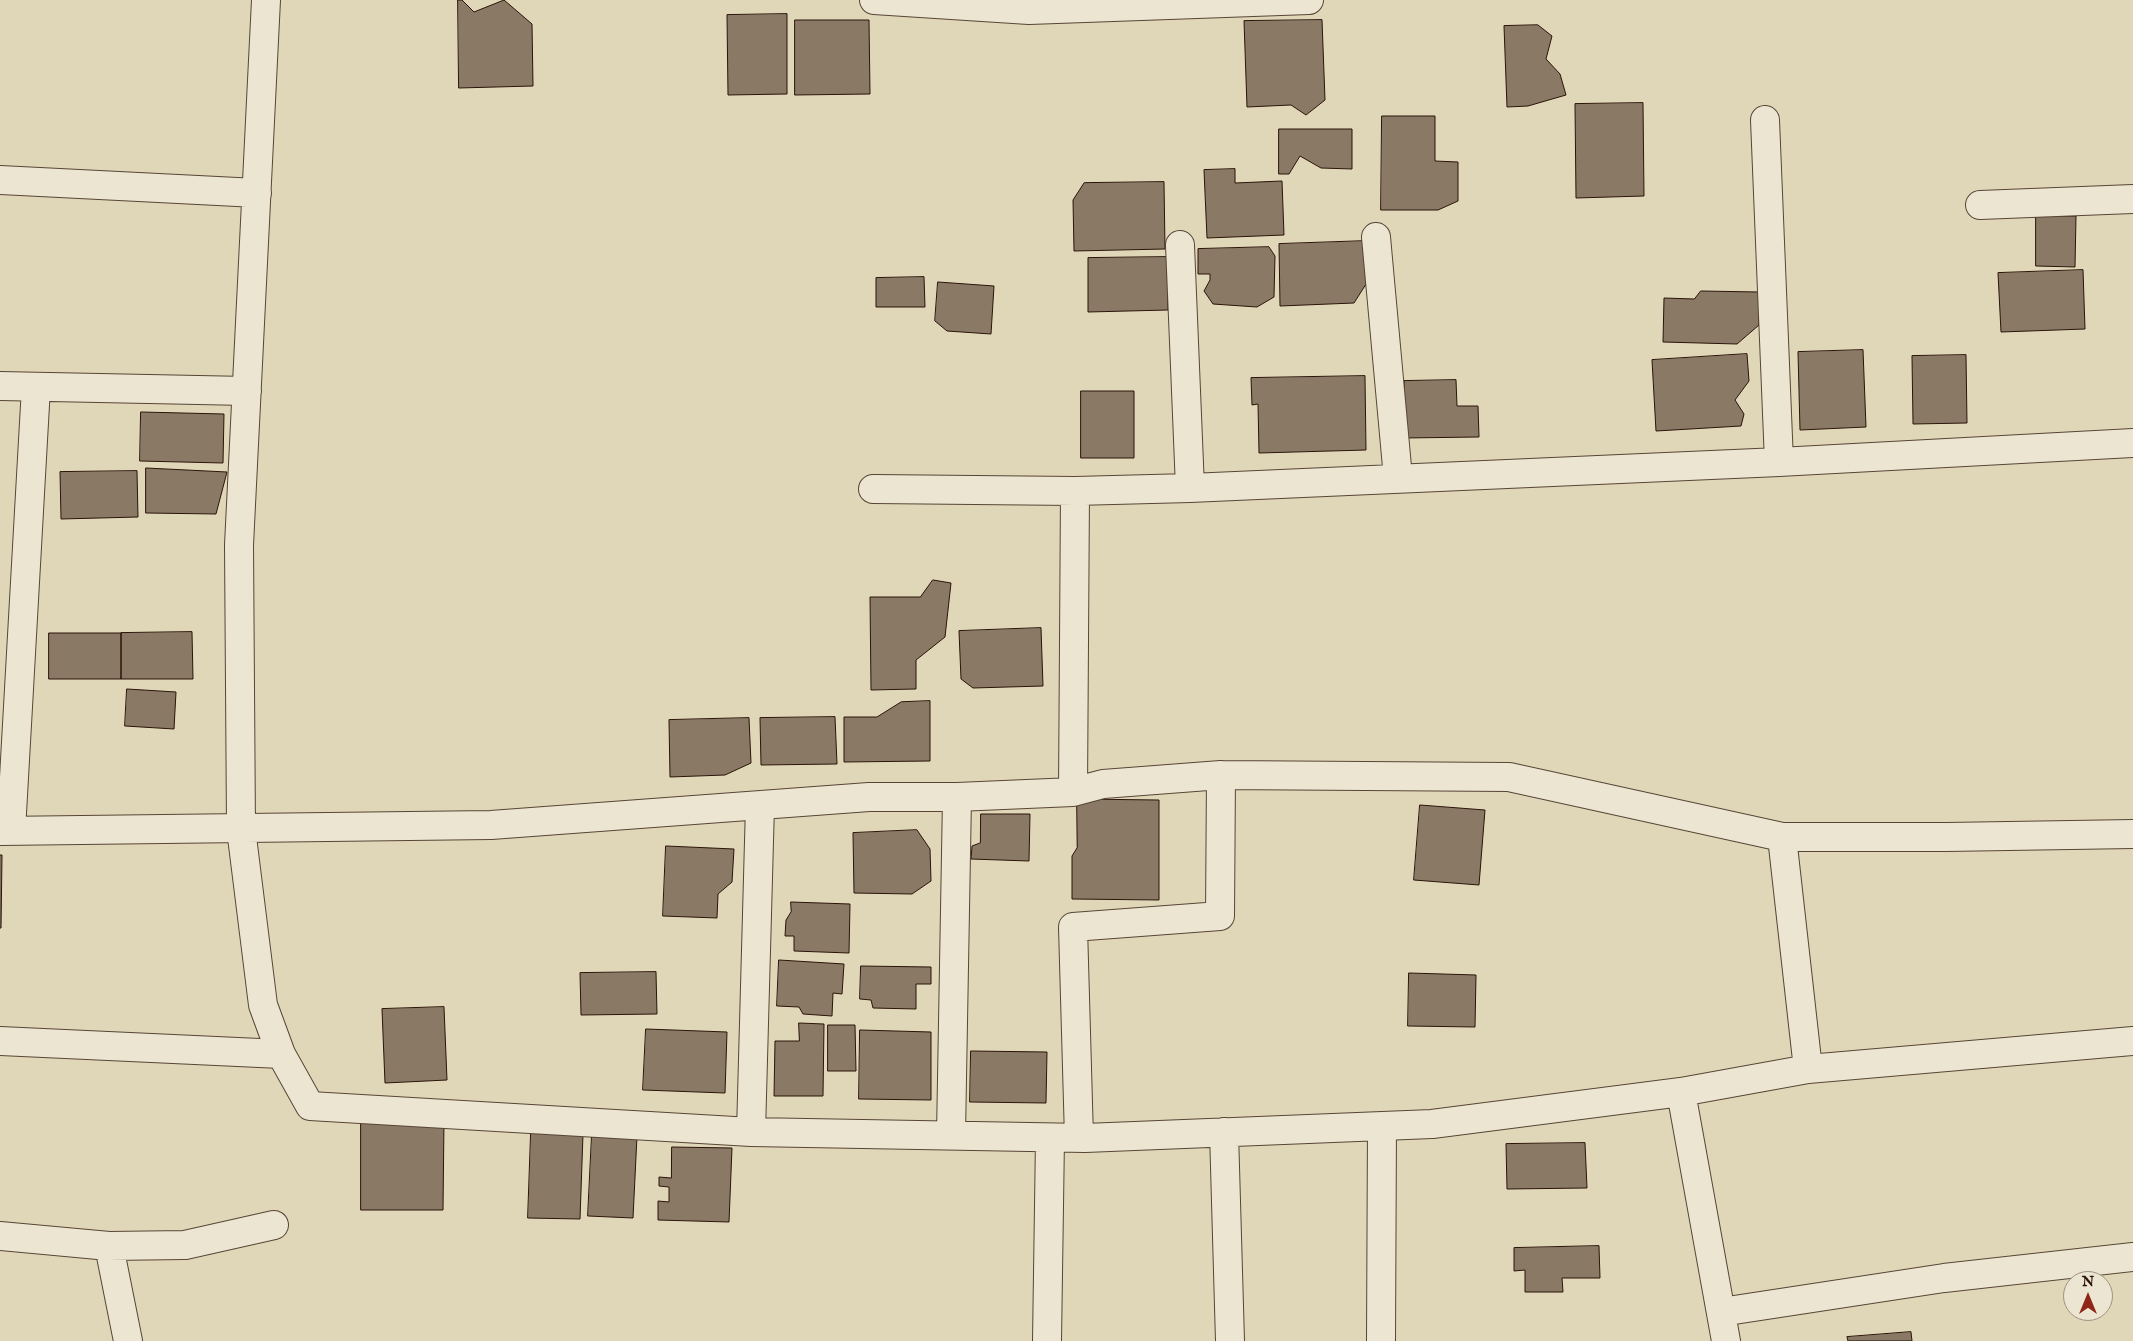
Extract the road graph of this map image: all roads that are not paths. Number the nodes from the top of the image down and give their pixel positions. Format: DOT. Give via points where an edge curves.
graph roads {
  1 [pos="266,0"];
  2 [pos="874,0"];
  3 [pos="1309,0"];
  4 [pos="1765,120"];
  5 [pos="0,180"];
  6 [pos="257,194"];
  7 [pos="2133,199"];
  8 [pos="1980,205"];
  9 [pos="1376,237"];
  10 [pos="1180,245"];
  11 [pos="0,386"];
  12 [pos="36,387"];
  13 [pos="247,391"];
  14 [pos="2133,443"];
  15 [pos="1779,462"];
  16 [pos="1398,478"];
  17 [pos="1190,488"];
  18 [pos="873,489"];
  19 [pos="1075,491"];
  20 [pos="1221,775"];
  21 [pos="1073,792"];
  22 [pos="957,797"];
  23 [pos="760,805"];
  24 [pos="241,829"];
  25 [pos="6,831"];
  26 [pos="2133,834"];
  27 [pos="1782,837"];
  28 [pos="0,1041"];
  29 [pos="2133,1042"];
  30 [pos="281,1054"];
  31 [pos="1808,1069"];
  32 [pos="1681,1092"];
  33 [pos="1382,1126"];
  34 [pos="751,1132"];
  35 [pos="1224,1132"];
  36 [pos="951,1135"];
  37 [pos="1050,1138"];
  38 [pos="1079,1138"];
  39 [pos="274,1225"];
  40 [pos="0,1236"];
  41 [pos="109,1246"];
  42 [pos="2133,1257"];
  43 [pos="1721,1312"];
  44 [pos="128,1341"];
  45 [pos="1047,1341"];
  46 [pos="1230,1341"];
  47 [pos="1381,1341"];
  48 [pos="1726,1341"];
  1 -- 6 [label="street"];
  2 -- 3 [label="street" via="1029,10"];
  4 -- 15 [label="street"];
  5 -- 6 [label="street"];
  6 -- 13 [label="street"];
  7 -- 8 [label="street"];
  9 -- 16 [label="street"];
  10 -- 17 [label="street"];
  11 -- 12 [label="street"];
  12 -- 13 [label="street"];
  12 -- 25 [label="street"];
  13 -- 24 [label="street" via="239,545"];
  14 -- 15 [label="street"];
  15 -- 16 [label="street"];
  16 -- 17 [label="street"];
  17 -- 19 [label="street"];
  18 -- 19 [label="street"];
  19 -- 21 [label="street"];
  20 -- 21 [label="street" via="1103,784"];
  20 -- 27 [label="street" via="1509,777"];
  20 -- 38 [label="street" via="1220,916 1073,927"];
  21 -- 22 [label="street"];
  22 -- 23 [label="street" via="869,797"];
  22 -- 36 [label="street"];
  23 -- 24 [label="street" via="492,825"];
  23 -- 34 [label="street"];
  24 -- 25 [label="street"];
  24 -- 30 [label="street" via="263,1005"];
  26 -- 27 [label="street"];
  27 -- 31 [label="street"];
  28 -- 30 [label="street"];
  29 -- 31 [label="street"];
  30 -- 34 [label="street" via="310,1106"];
  31 -- 32 [label="street"];
  32 -- 33 [label="street" via="1432,1124"];
  32 -- 43 [label="street"];
  33 -- 35 [label="street"];
  33 -- 47 [label="street"];
  34 -- 36 [label="street"];
  35 -- 38 [label="street"];
  35 -- 46 [label="street"];
  36 -- 37 [label="street"];
  37 -- 38 [label="street"];
  37 -- 45 [label="street"];
  39 -- 41 [label="street" via="185,1244"];
  40 -- 41 [label="street"];
  41 -- 44 [label="street"];
  42 -- 43 [label="street" via="1944,1278"];
  43 -- 48 [label="street"];
}
